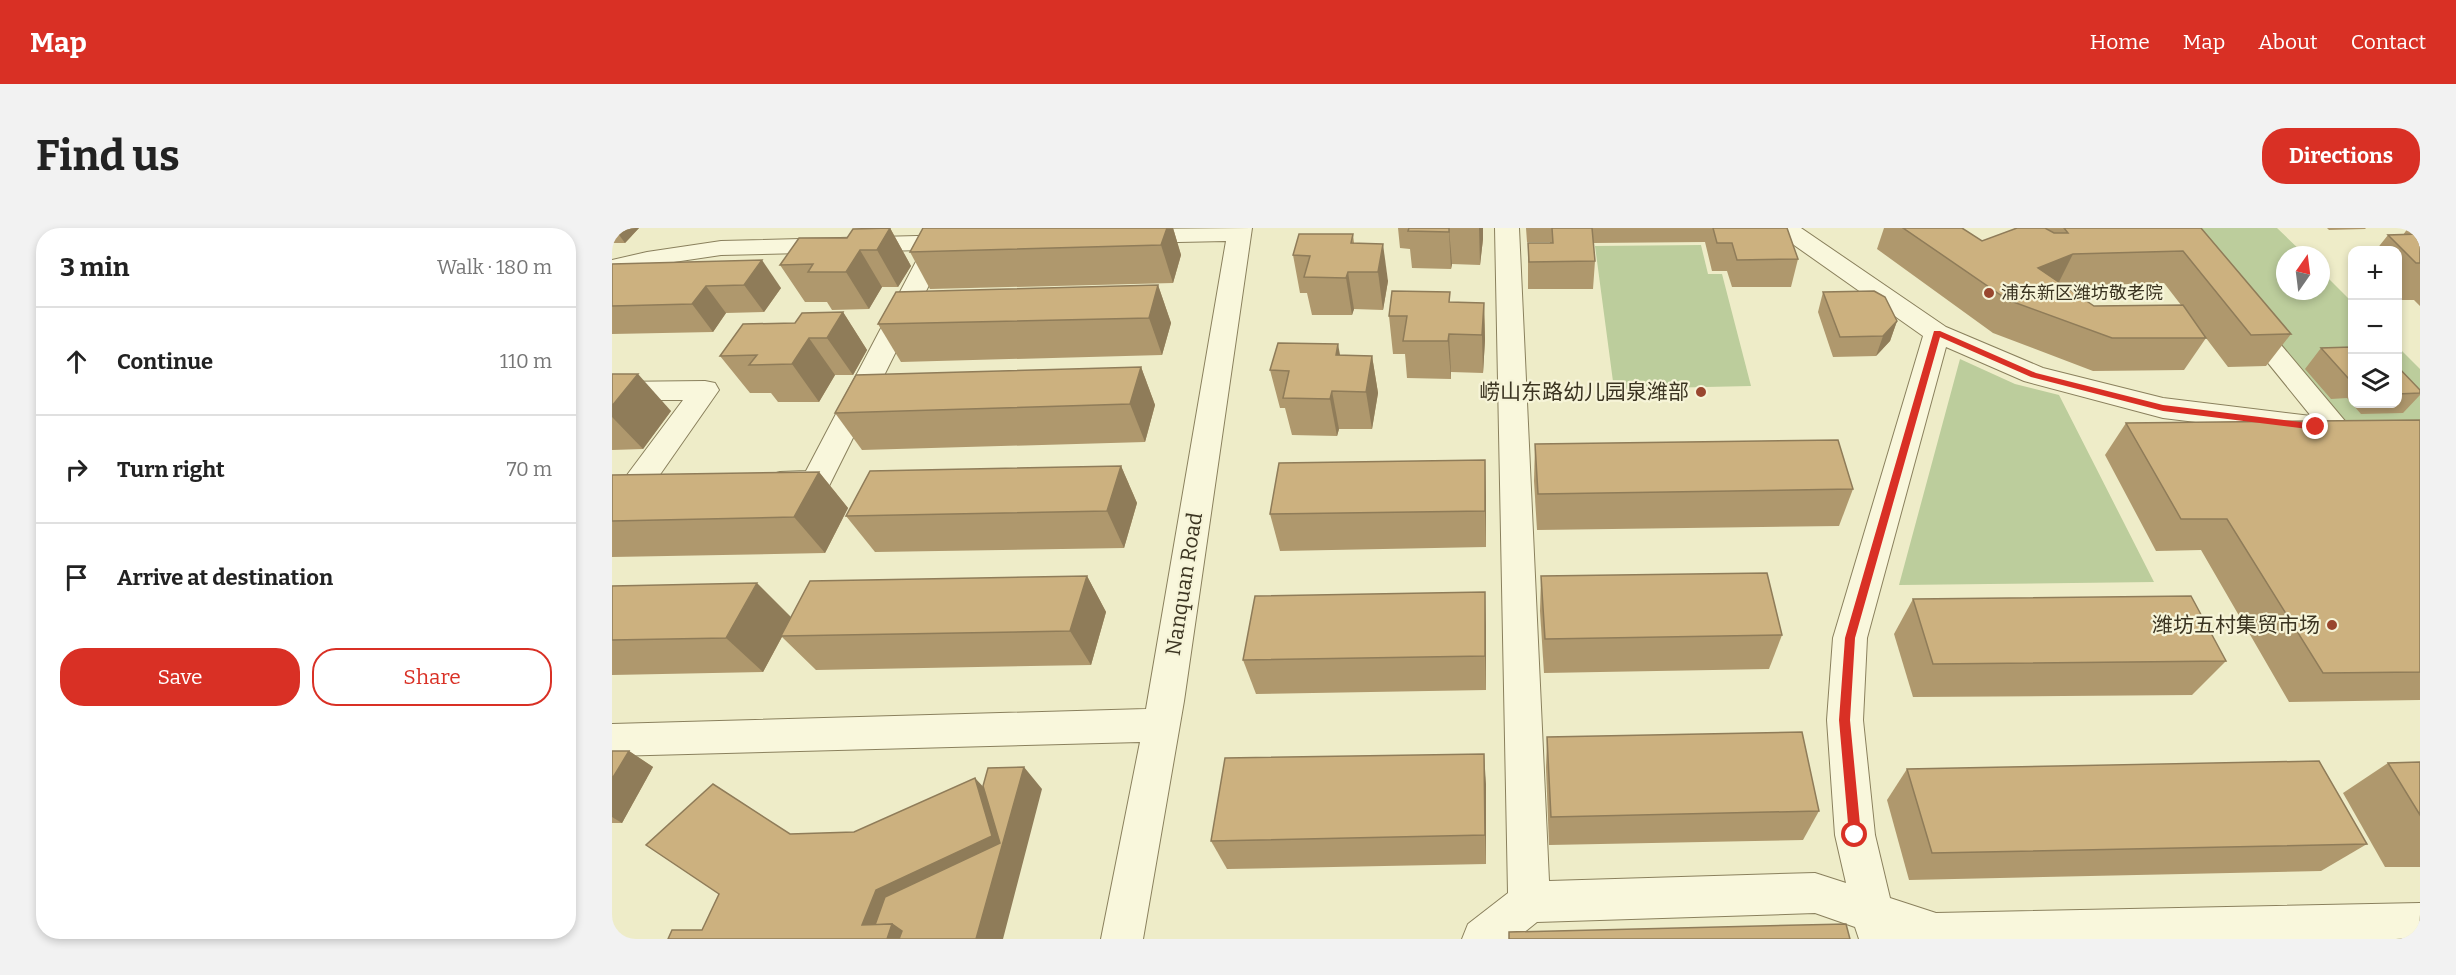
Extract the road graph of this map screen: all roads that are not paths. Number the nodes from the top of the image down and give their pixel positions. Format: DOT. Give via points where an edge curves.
graph roads {
  1 [pos="1507,228"];
  2 [pos="1785,228"];
  3 [pos="1240,230"];
  4 [pos="907,236"];
  5 [pos="1112,237"];
  6 [pos="984,241"];
  7 [pos="938,243"];
  8 [pos="612,267"];
  9 [pos="2230,300"];
  10 [pos="1937,333"];
  11 [pos="612,391"];
  12 [pos="748,484"];
  13 [pos="692,486"];
  14 [pos="1161,725"];
  15 [pos="612,740"];
  16 [pos="1529,902"];
  17 [pos="2420,924"];
  18 [pos="1876,927"];
  19 [pos="1122,939"];
  20 [pos="1483,939"];
  1 -- 16 [label="street"];
  2 -- 10 [label="street"];
  3 -- 5 [label="street"];
  3 -- 14 [label="street, Nanquan Road"];
  4 -- 7 [label="street"];
  4 -- 8 [label="street" via="721,248"];
  6 -- 7 [label="street"];
  7 -- 12 [label="street" via="816,482"];
  9 -- 10 [label="street" via="2348,428 2163,408 2034,375"];
  10 -- 18 [label="street" via="1850,638 1845,720 1855,835"];
  11 -- 13 [label="street" via="705,390 626,499"];
  14 -- 15 [label="street"];
  14 -- 19 [label="street, Nanquan Road"];
  16 -- 18 [label="street" via="1815,893"];
  16 -- 20 [label="street"];
  17 -- 18 [label="street" via="1936,934"];
}
